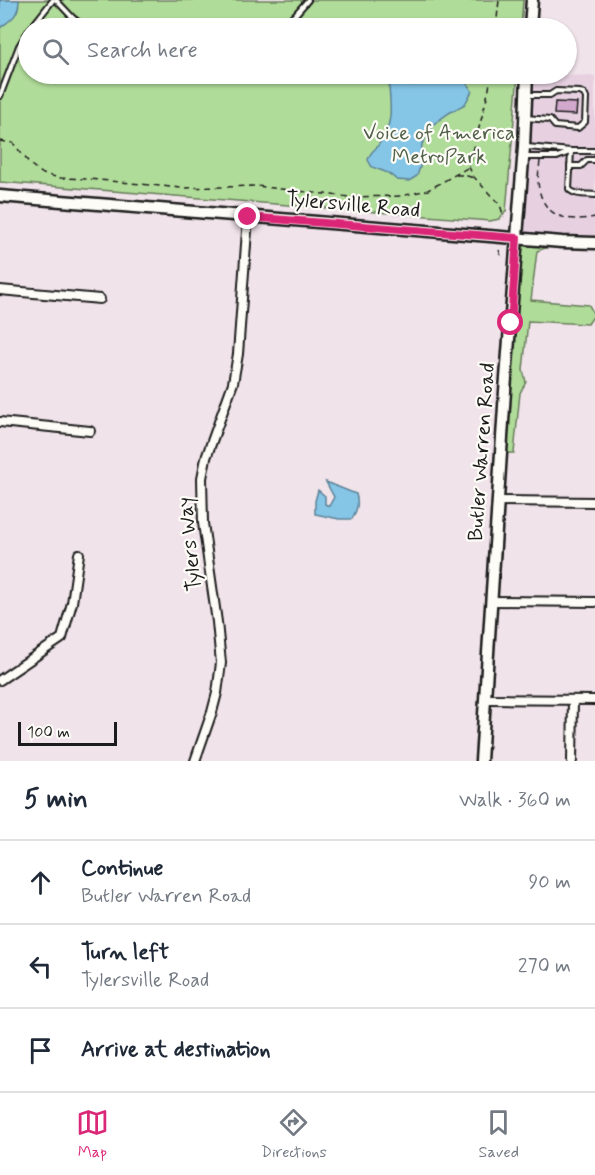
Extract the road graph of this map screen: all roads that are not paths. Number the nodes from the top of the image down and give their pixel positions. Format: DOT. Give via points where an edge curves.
graph roads {
  1 [pos="55,0"];
  2 [pos="308,0"];
  3 [pos="532,0"];
  4 [pos="40,18"];
  5 [pos="73,18"];
  6 [pos="291,18"];
  7 [pos="531,18"];
  8 [pos="18,51"];
  9 [pos="527,84"];
  10 [pos="526,95"];
  11 [pos="0,96"];
  12 [pos="525,118"];
  13 [pos="595,151"];
  14 [pos="523,152"];
  15 [pos="571,152"];
  16 [pos="595,160"];
  17 [pos="570,166"];
  18 [pos="595,195"];
  19 [pos="0,196"];
  20 [pos="248,217"];
  21 [pos="517,238"];
  22 [pos="595,243"];
  23 [pos="0,290"];
  24 [pos="100,299"];
  25 [pos="0,422"];
  26 [pos="90,430"];
  27 [pos="499,501"];
  28 [pos="595,502"];
  29 [pos="79,554"];
  30 [pos="492,601"];
  31 [pos="595,602"];
  32 [pos="0,680"];
  33 [pos="486,699"];
  34 [pos="573,700"];
  35 [pos="595,700"];
  36 [pos="195,761"];
  37 [pos="481,761"];
  38 [pos="572,761"];
  1 -- 4 [label="lane"];
  1 -- 5 [label="lane"];
  2 -- 6 [label="lane"];
  3 -- 7 [label="main road"];
  8 -- 11 [label="lane"];
  9 -- 10 [label="main road, Butler Warren Road"];
  10 -- 12 [label="main road, Butler Warren Road"];
  10 -- 12 [label="lane" via="580,92 586,98 585,122 578,128"];
  12 -- 14 [label="main road, Butler Warren Road"];
  13 -- 15 [label="lane"];
  14 -- 15 [label="lane"];
  14 -- 15 [label="lane" via="557,157"];
  14 -- 21 [label="main road, Butler Warren Road"];
  15 -- 17 [label="lane"];
  16 -- 17 [label="lane"];
  17 -- 18 [label="lane" via="571,192"];
  19 -- 20 [label="main road, Tylersville Road"];
  20 -- 21 [label="main road, Tylersville Road"];
  20 -- 36 [label="street, Tylers Way" via="233,383 202,478 203,523 221,663 218,693"];
  21 -- 22 [label="main road, Tylersville Road"];
  21 -- 27 [label="main road, Butler Warren Road"];
  23 -- 24 [label="street"];
  25 -- 26 [label="street"];
  27 -- 28 [label="street"];
  27 -- 30 [label="main road, Butler Warren Road"];
  29 -- 32 [label="street" via="62,638"];
  30 -- 31 [label="street"];
  30 -- 33 [label="main road, Butler Warren Road"];
  33 -- 34 [label="street"];
  33 -- 37 [label="main road, Butler Warren Road"];
  34 -- 35 [label="street"];
  34 -- 38 [label="street"];
}
